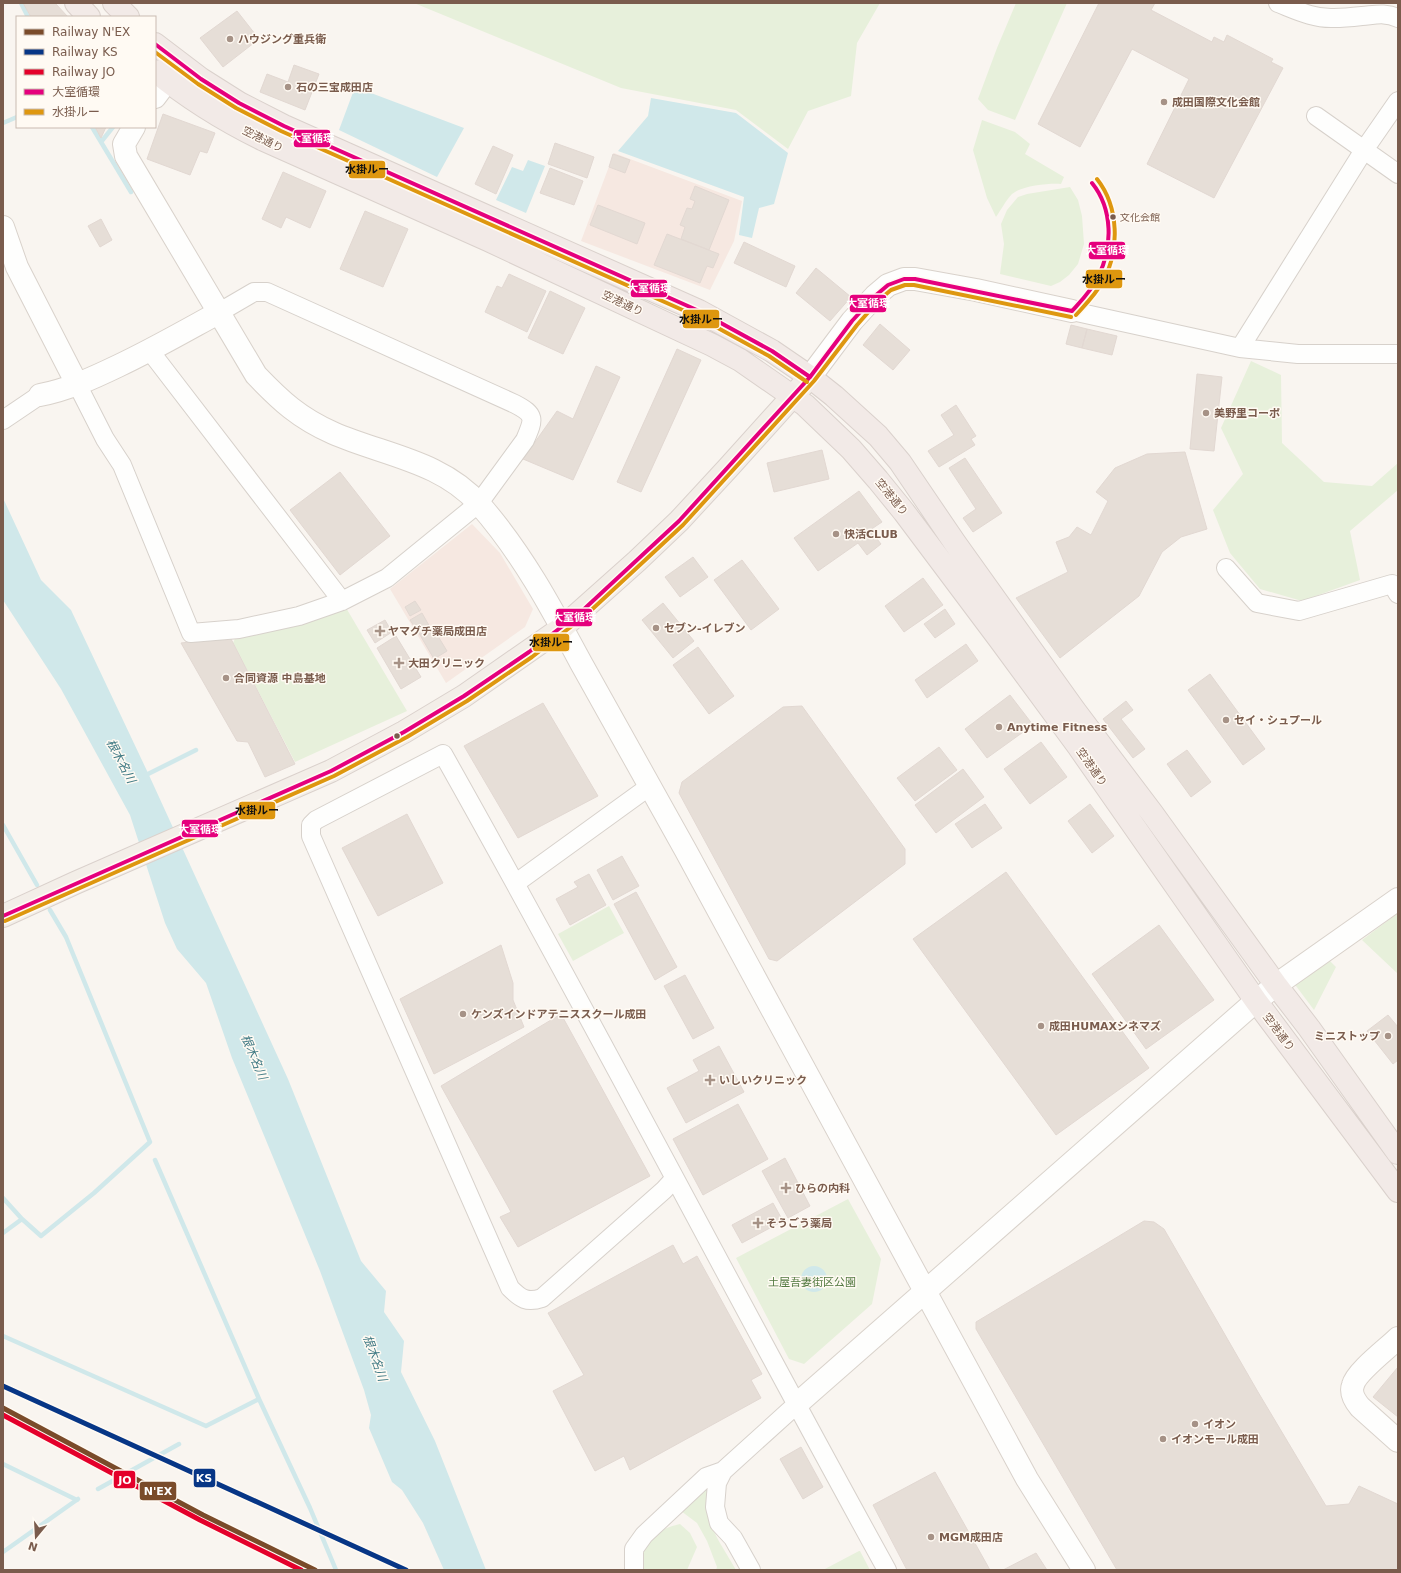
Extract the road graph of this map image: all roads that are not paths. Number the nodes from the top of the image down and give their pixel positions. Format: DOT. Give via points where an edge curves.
graph roads {
  1 [pos="76,3"];
  2 [pos="114,3"];
  3 [pos="1278,3"];
  4 [pos="88,16"];
  5 [pos="127,16"];
  6 [pos="1398,18"];
  7 [pos="156,45"];
  8 [pos="159,83"];
  9 [pos="1398,102"];
  10 [pos="1316,116"];
  11 [pos="133,128"];
  12 [pos="1364,150"];
  13 [pos="1398,174"];
  14 [pos="3,227"];
  15 [pos="1072,311"];
  16 [pos="218,313"];
  17 [pos="1240,348"];
  18 [pos="150,351"];
  19 [pos="1398,354"];
  20 [pos="810,377"];
  21 [pos="77,384"];
  22 [pos="40,395"];
  23 [pos="792,396"];
  24 [pos="3,420"];
  25 [pos="479,503"];
  26 [pos="1226,568"];
  27 [pos="1398,594"];
  28 [pos="342,601"];
  29 [pos="563,627"];
  30 [pos="650,786"];
  31 [pos="516,883"];
  32 [pos="1398,899"];
  33 [pos="3,916"];
  34 [pos="1276,985"];
  35 [pos="1256,1002"];
  36 [pos="1398,1153"];
  37 [pos="674,1179"];
  38 [pos="1398,1191"];
  39 [pos="925,1291"];
  40 [pos="1398,1338"];
  41 [pos="797,1404"];
  42 [pos="1398,1441"];
  43 [pos="722,1471"];
  44 [pos="634,1570"];
  45 [pos="751,1570"];
  46 [pos="887,1570"];
  47 [pos="1084,1570"];
  1 -- 4 [label="highway"];
  2 -- 5 [label="highway"];
  3 -- 6 [label="street" via="1306,15 1318,17 1389,14"];
  7 -- 20 [label="highway, 空港通り" via="201,79 239,103 284,126 699,311 772,350"];
  8 -- 23 [label="highway, 空港通り" via="264,140 712,345 740,360"];
  9 -- 12 [label="street"];
  10 -- 12 [label="street"];
  11 -- 16 [label="street" via="124,144 126,156"];
  12 -- 13 [label="street"];
  12 -- 17 [label="street"];
  14 -- 21 [label="street" via="17,267"];
  15 -- 17 [label="street"];
  15 -- 20 [label="street" via="976,290 904,279 888,285 875,296 852,321"];
  16 -- 18 [label="street"];
  16 -- 25 [label="street" via="256,375 282,403 334,434 436,470 460,485"];
  16 -- 25 [label="street" via="254,292 267,292 529,412 532,420 525,440"];
  17 -- 19 [label="street" via="1298,354"];
  18 -- 21 [label="street"];
  18 -- 28 [label="street"];
  20 -- 23 [label="main road"];
  20 -- 34 [label="highway, 空港通り" via="878,436 900,462 955,543"];
  21 -- 22 [label="street"];
  21 -- 28 [label="street" via="105,439 122,465 190,634 247,628 300,616"];
  22 -- 24 [label="street"];
  23 -- 29 [label="main road" via="679,521"];
  23 -- 35 [label="highway, 空港通り" via="806,405 852,449 904,512 1078,746"];
  25 -- 28 [label="street" via="387,578"];
  25 -- 29 [label="street" via="514,547"];
  26 -- 27 [label="street" via="1257,603 1299,611 1392,584"];
  29 -- 30 [label="street"];
  29 -- 33 [label="main road" via="464,696 331,771"];
  30 -- 31 [label="street"];
  30 -- 39 [label="street"];
  31 -- 37 [label="street"];
  31 -- 37 [label="street" via="443,754 316,820 311,825 311,836 510,1288 519,1297 533,1301 542,1298"];
  32 -- 34 [label="street"];
  34 -- 35 [label="street"];
  34 -- 36 [label="highway, 空港通り"];
  35 -- 38 [label="highway, 空港通り"];
  35 -- 39 [label="street"];
  37 -- 41 [label="street"];
  39 -- 41 [label="street"];
  39 -- 47 [label="street" via="1027,1479"];
  40 -- 42 [label="street" via="1358,1376 1352,1391 1360,1407"];
  41 -- 43 [label="street"];
  41 -- 46 [label="street"];
  43 -- 44 [label="street" via="706,1477 644,1535 634,1549"];
  43 -- 45 [label="street" via="717,1482 715,1507 719,1522 733,1538"];
}
